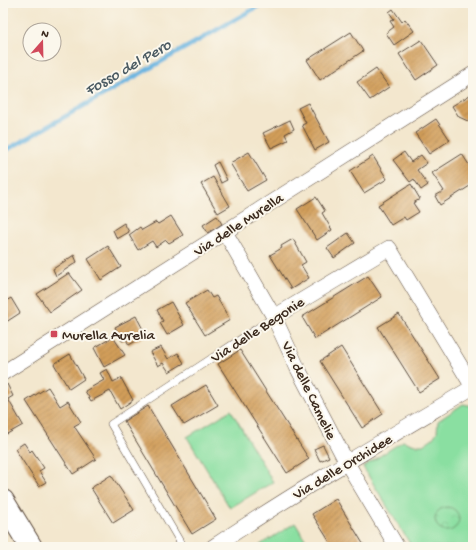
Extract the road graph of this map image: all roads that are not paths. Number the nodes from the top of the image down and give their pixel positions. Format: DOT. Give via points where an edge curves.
graph roads {
  1 [pos="473,74"];
  2 [pos="226,232"];
  3 [pos="274,317"];
  4 [pos="3,373"];
  5 [pos="473,387"];
  6 [pos="346,463"];
  7 [pos="3,501"];
  8 [pos="31,547"];
  9 [pos="183,547"];
  10 [pos="213,547"];
  11 [pos="397,547"];
  1 -- 2 [label="street, Via delle Murella"];
  2 -- 3 [label="street, Via delle Camelie"];
  2 -- 4 [label="street, Via delle Murella"];
  3 -- 5 [label="street, Via delle Begonie" via="389,248"];
  3 -- 6 [label="street, Via delle Camelie"];
  3 -- 9 [label="lane, Via delle Begonie" via="111,424"];
  5 -- 6 [label="street, Via delle Orchidee"];
  6 -- 10 [label="street, Via delle Orchidee"];
  6 -- 11 [label="street, Via delle Camelie"];
  7 -- 8 [label="main road"];
}
